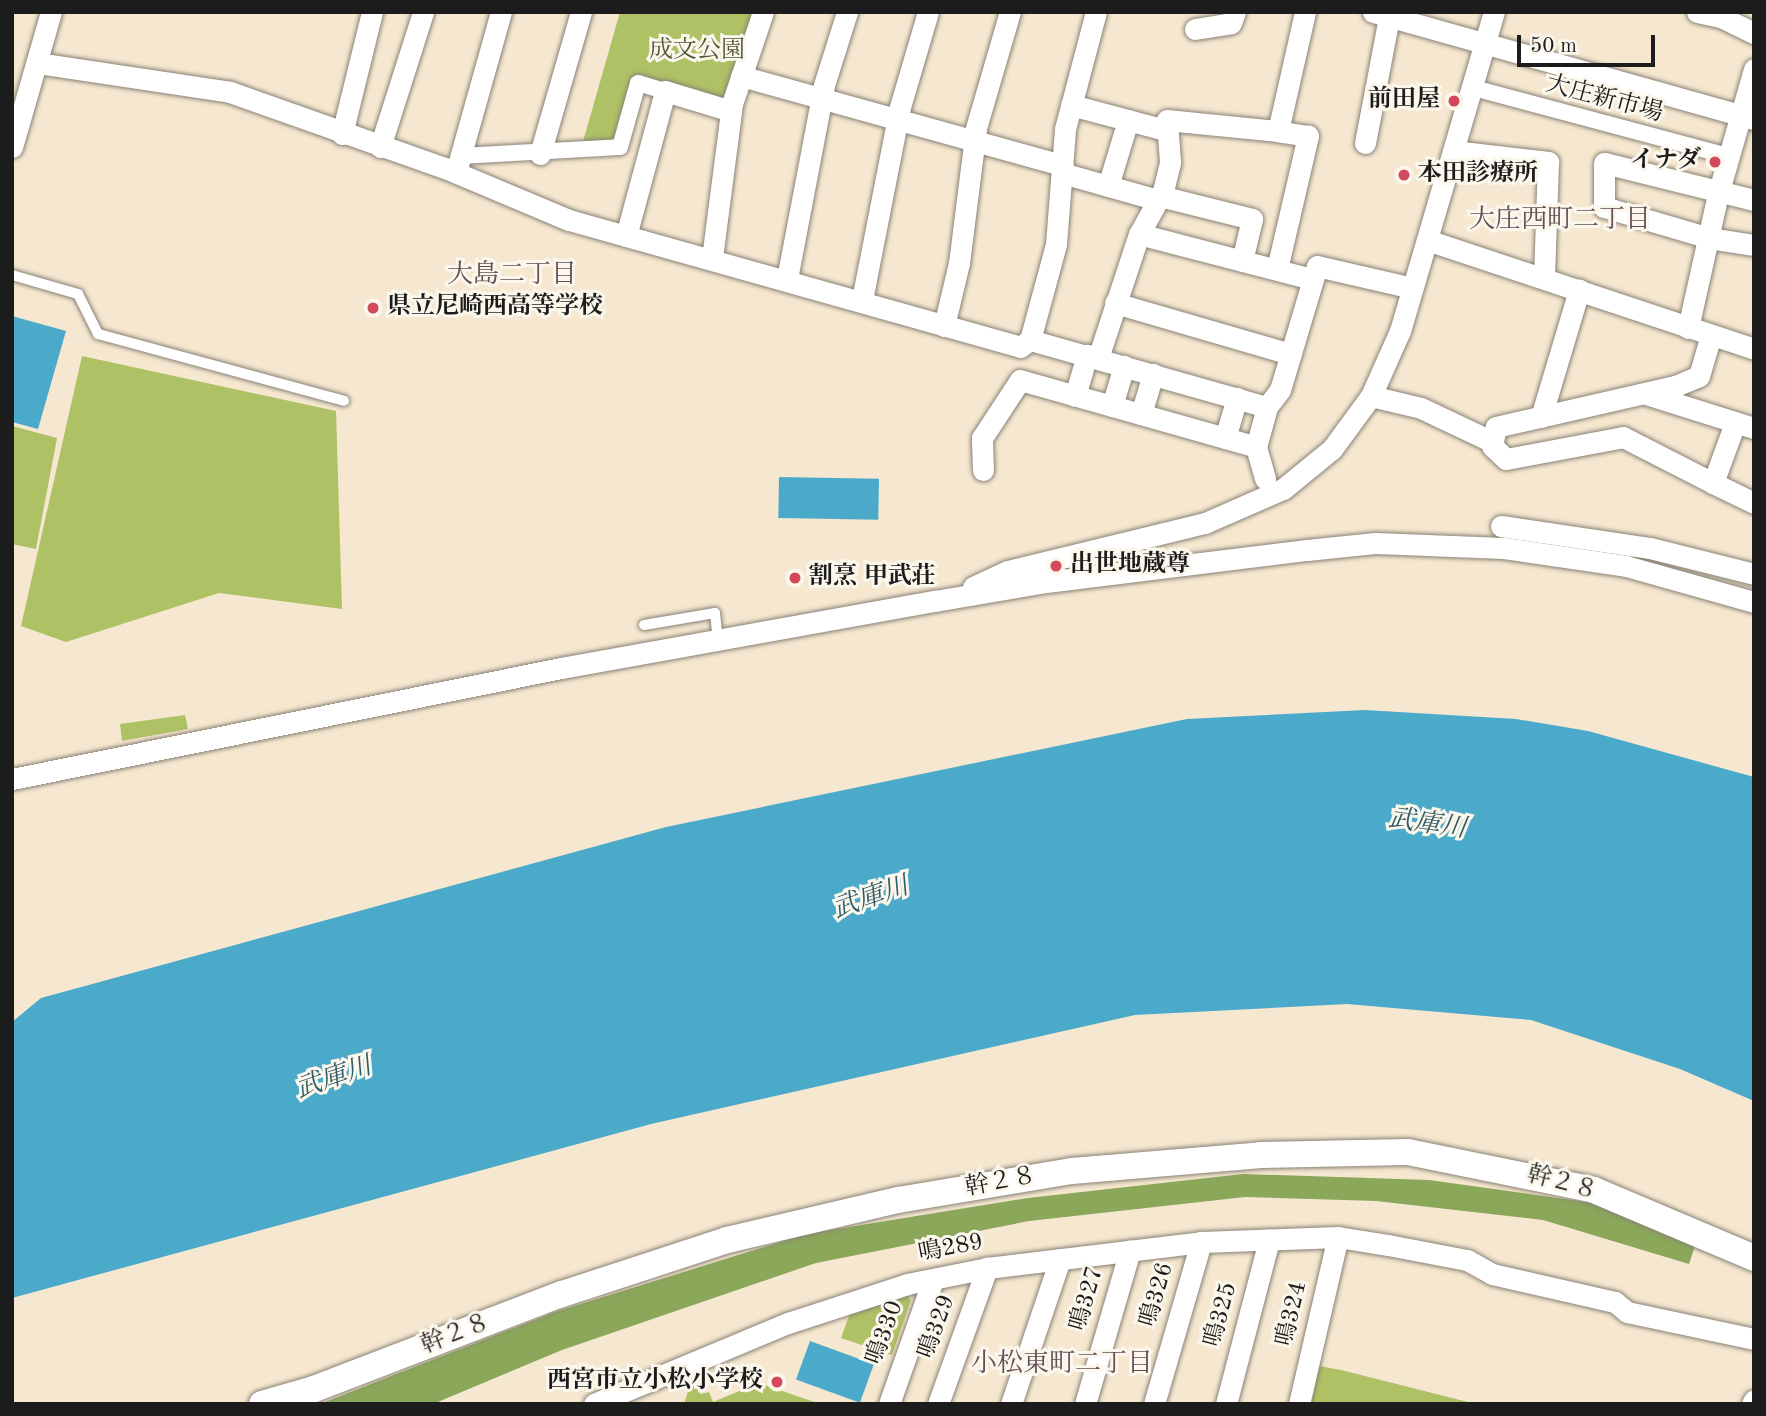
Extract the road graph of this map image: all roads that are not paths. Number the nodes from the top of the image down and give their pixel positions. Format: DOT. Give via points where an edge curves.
graph roads {
  1 [pos="51,12"];
  2 [pos="372,12"];
  3 [pos="424,12"];
  4 [pos="501,12"];
  5 [pos="581,12"];
  6 [pos="763,12"];
  7 [pos="847,12"];
  8 [pos="928,12"];
  9 [pos="1010,12"];
  10 [pos="1096,12"];
  11 [pos="1235,12"];
  12 [pos="1305,12"];
  13 [pos="1494,12"];
  14 [pos="1697,12"];
  15 [pos="1381,14"];
  16 [pos="1725,15"];
  17 [pos="1195,29"];
  18 [pos="1754,33"];
  19 [pos="1484,44"];
  20 [pos="37,63"];
  21 [pos="1754,69"];
  22 [pos="741,76"];
  23 [pos="1470,87"];
  24 [pos="665,91"];
  25 [pos="821,98"];
  26 [pos="1071,105"];
  27 [pos="731,111"];
  28 [pos="1747,117"];
  29 [pos="897,119"];
  30 [pos="1128,120"];
  31 [pos="1165,130"];
  32 [pos="1278,131"];
  33 [pos="342,134"];
  34 [pos="974,141"];
  35 [pos="1366,143"];
  36 [pos="12,147"];
  37 [pos="380,147"];
  38 [pos="1453,151"];
  39 [pos="540,154"];
  40 [pos="1727,156"];
  41 [pos="458,164"];
  42 [pos="1062,169"];
  43 [pos="1108,186"];
  44 [pos="1718,194"];
  45 [pos="1159,198"];
  46 [pos="1754,200"];
  47 [pos="1139,234"];
  48 [pos="626,236"];
  49 [pos="1709,238"];
  50 [pos="1427,240"];
  51 [pos="1754,246"];
  52 [pos="712,258"];
  53 [pos="1242,261"];
  54 [pos="1276,270"];
  55 [pos="12,275"];
  56 [pos="787,278"];
  57 [pos="1544,278"];
  58 [pos="1312,279"];
  59 [pos="1412,288"];
  60 [pos="1579,290"];
  61 [pos="862,300"];
  62 [pos="1115,303"];
  63 [pos="944,326"];
  64 [pos="1688,328"];
  65 [pos="1711,335"];
  66 [pos="1030,340"];
  67 [pos="1754,349"];
  68 [pos="1291,354"];
  69 [pos="1092,357"];
  70 [pos="1124,366"];
  71 [pos="1153,374"];
  72 [pos="1644,394"];
  73 [pos="1074,396"];
  74 [pos="1371,396"];
  75 [pos="1237,398"];
  76 [pos="344,401"];
  77 [pos="1112,406"];
  78 [pos="1267,407"];
  79 [pos="1141,414"];
  80 [pos="1541,417"];
  81 [pos="1744,426"];
  82 [pos="1225,438"];
  83 [pos="1493,442"];
  84 [pos="1256,447"];
  85 [pos="983,470"];
  86 [pos="1265,479"];
  87 [pos="1713,483"];
  88 [pos="1754,503"];
  89 [pos="1500,526"];
  90 [pos="1754,574"];
  91 [pos="968,596"];
  92 [pos="1754,602"];
  93 [pos="643,625"];
  94 [pos="718,640"];
  95 [pos="12,779"];
  96 [pos="1338,1237"];
  97 [pos="1269,1240"];
  98 [pos="1201,1242"];
  99 [pos="1130,1250"];
  100 [pos="1754,1258"];
  101 [pos="1060,1259"];
  102 [pos="987,1268"];
  103 [pos="933,1280"];
  104 [pos="1754,1339"];
  105 [pos="262,1404"];
  106 [pos="594,1404"];
  107 [pos="889,1404"];
  108 [pos="938,1404"];
  109 [pos="1011,1404"];
  110 [pos="1085,1404"];
  111 [pos="1154,1404"];
  112 [pos="1226,1404"];
  113 [pos="1299,1404"];
  1 -- 20 [label="street"];
  2 -- 33 [label="street"];
  3 -- 37 [label="street"];
  4 -- 41 [label="street"];
  5 -- 39 [label="street"];
  6 -- 22 [label="street"];
  7 -- 25 [label="street"];
  8 -- 29 [label="street"];
  9 -- 34 [label="street"];
  10 -- 26 [label="street"];
  11 -- 17 [label="street" via="1231,23"];
  12 -- 32 [label="street"];
  13 -- 19 [label="street"];
  14 -- 16 [label="street"];
  15 -- 19 [label="street"];
  15 -- 35 [label="street"];
  16 -- 18 [label="street"];
  19 -- 23 [label="street"];
  19 -- 28 [label="street"];
  20 -- 33 [label="street" via="215,88"];
  20 -- 36 [label="street"];
  21 -- 28 [label="street"];
  22 -- 25 [label="street"];
  22 -- 27 [label="street"];
  23 -- 38 [label="street"];
  23 -- 40 [label="street, 大庄新市場"];
  24 -- 27 [label="street"];
  24 -- 39 [label="street" via="638,83 620,147"];
  24 -- 48 [label="street"];
  25 -- 29 [label="street"];
  25 -- 56 [label="street"];
  26 -- 30 [label="street"];
  26 -- 42 [label="street"];
  27 -- 52 [label="street"];
  28 -- 40 [label="street"];
  29 -- 34 [label="street"];
  29 -- 61 [label="street"];
  30 -- 31 [label="street"];
  30 -- 43 [label="street"];
  31 -- 32 [label="street" via="1167,120"];
  31 -- 45 [label="street" via="1170,162"];
  32 -- 54 [label="street" via="1308,135"];
  33 -- 37 [label="street"];
  34 -- 42 [label="street"];
  34 -- 63 [label="street" via="960,263"];
  37 -- 41 [label="street"];
  38 -- 50 [label="street"];
  38 -- 57 [label="street" via="1548,162"];
  39 -- 41 [label="street"];
  40 -- 44 [label="street"];
  41 -- 48 [label="street" via="538,210"];
  42 -- 43 [label="street"];
  42 -- 66 [label="street" via="1056,244"];
  43 -- 45 [label="street"];
  44 -- 46 [label="street"];
  44 -- 49 [label="street"];
  44 -- 49 [label="street" via="1604,163 1604,207"];
  45 -- 47 [label="street"];
  45 -- 53 [label="street" via="1252,219"];
  47 -- 53 [label="street"];
  47 -- 62 [label="street"];
  48 -- 52 [label="street"];
  49 -- 51 [label="street"];
  49 -- 64 [label="street"];
  50 -- 57 [label="street"];
  50 -- 59 [label="street"];
  52 -- 56 [label="street"];
  53 -- 54 [label="street"];
  54 -- 58 [label="street"];
  55 -- 76 [label="lane" via="78,294 98,334"];
  56 -- 61 [label="street"];
  57 -- 60 [label="street"];
  58 -- 59 [label="street" via="1317,266"];
  58 -- 68 [label="street"];
  59 -- 74 [label="street"];
  60 -- 64 [label="street"];
  60 -- 80 [label="street"];
  61 -- 63 [label="street"];
  62 -- 68 [label="street"];
  62 -- 69 [label="street"];
  63 -- 66 [label="street" via="1020,347"];
  64 -- 65 [label="street"];
  65 -- 67 [label="street"];
  65 -- 72 [label="street" via="1699,376"];
  66 -- 69 [label="street"];
  68 -- 78 [label="street" via="1280,390"];
  69 -- 70 [label="street"];
  69 -- 73 [label="street"];
  70 -- 71 [label="street"];
  70 -- 77 [label="street"];
  71 -- 75 [label="street"];
  71 -- 79 [label="street"];
  72 -- 80 [label="street"];
  72 -- 81 [label="street"];
  73 -- 77 [label="street"];
  73 -- 85 [label="street" via="1020,380 982,438"];
  74 -- 83 [label="street" via="1421,408"];
  74 -- 91 [label="street" via="1332,449 1283,489 1255,504 1205,523 1008,571 967,590"];
  75 -- 78 [label="street"];
  75 -- 82 [label="street"];
  77 -- 79 [label="street"];
  78 -- 84 [label="street"];
  79 -- 82 [label="street"];
  80 -- 83 [label="street" via="1496,427"];
  81 -- 87 [label="street"];
  82 -- 84 [label="street"];
  83 -- 87 [label="street" via="1496,454 1506,459 1623,436"];
  84 -- 86 [label="street"];
  87 -- 88 [label="street"];
  89 -- 90 [label="street" via="1650,548"];
  91 -- 92 [label="street" via="1375,543 1504,548 1566,556 1626,566"];
  91 -- 94 [label="street"];
  93 -- 94 [label="lane" via="715,613"];
  94 -- 95 [label="street"];
  96 -- 97 [label="street, 鳴289"];
  96 -- 104 [label="street, 鳴289" via="1467,1260 1492,1274 1615,1302 1627,1312"];
  96 -- 113 [label="street, 鳴324"];
  97 -- 98 [label="street, 鳴289"];
  97 -- 112 [label="street, 鳴325"];
  98 -- 99 [label="street, 鳴289"];
  98 -- 111 [label="street, 鳴326"];
  99 -- 101 [label="street, 鳴289"];
  99 -- 110 [label="street, 鳴327"];
  100 -- 105 [label="street, 幹２８" via="1594,1190 1408,1152 1261,1155 1072,1171 898,1200 727,1240 562,1294 314,1389"];
  101 -- 102 [label="street, 鳴289"];
  101 -- 109 [label="street"];
  102 -- 103 [label="street, 鳴289"];
  102 -- 108 [label="street, 鳴329"];
  103 -- 106 [label="street, 鳴289" via="788,1323"];
  103 -- 107 [label="street, 鳴330"];
}
